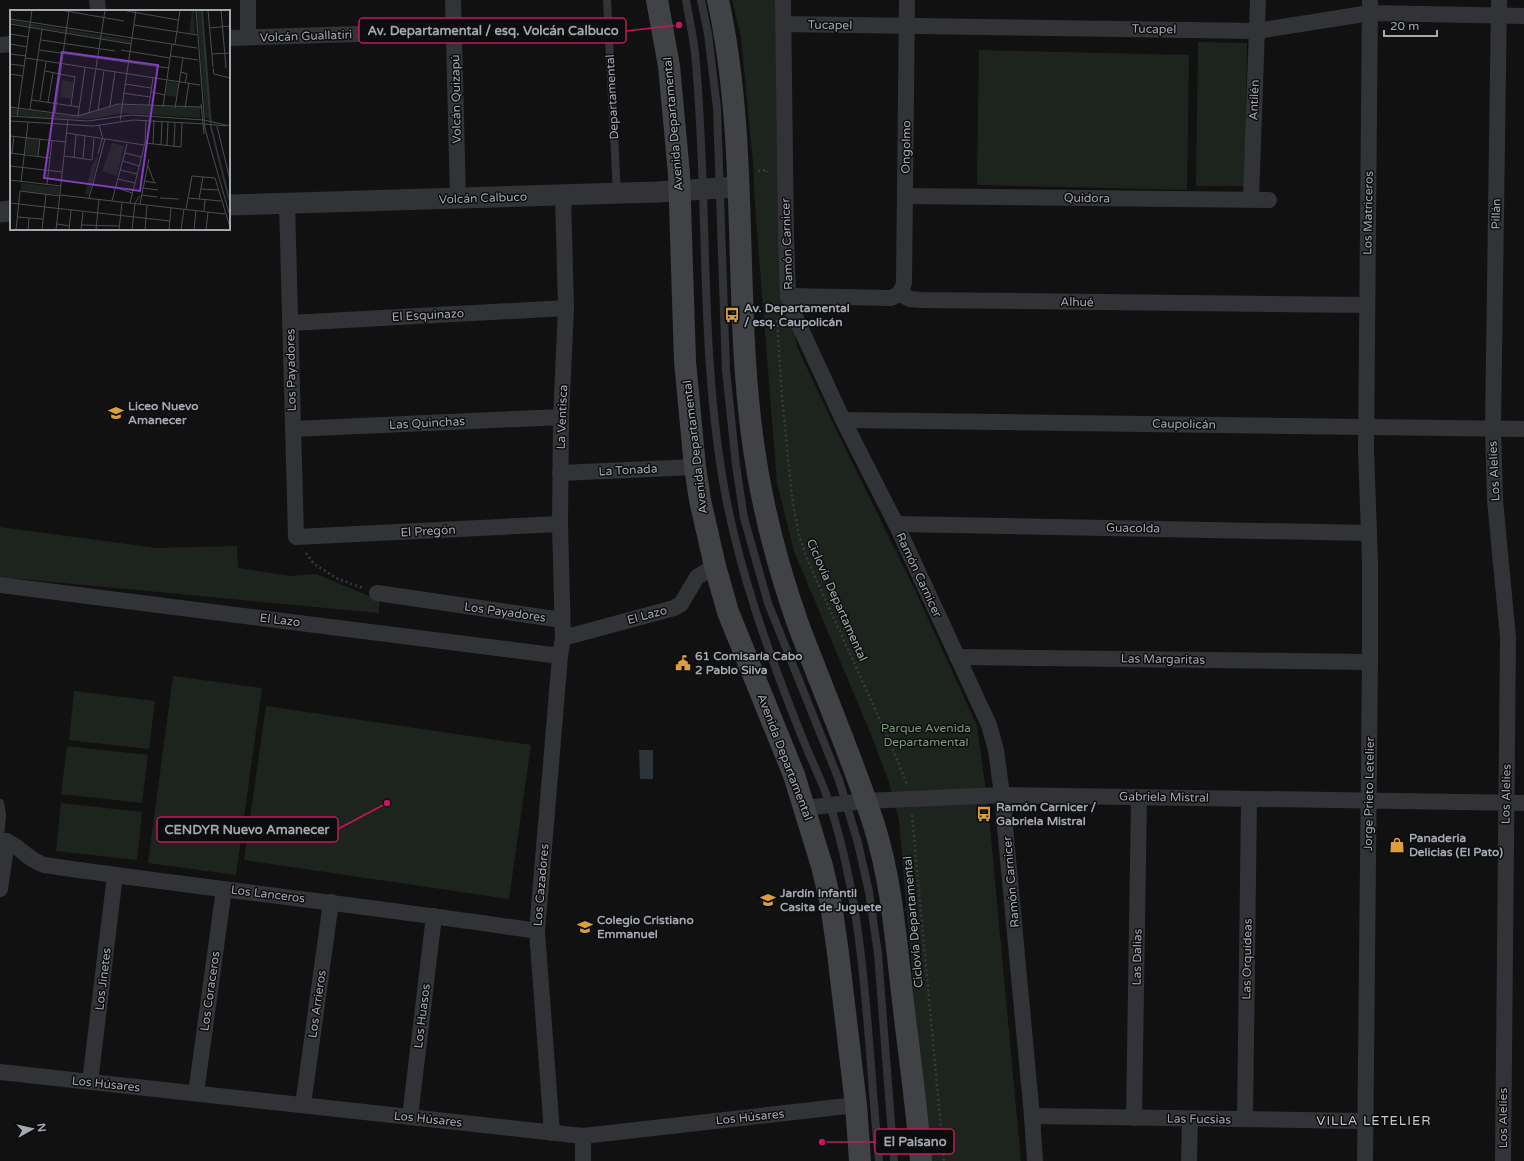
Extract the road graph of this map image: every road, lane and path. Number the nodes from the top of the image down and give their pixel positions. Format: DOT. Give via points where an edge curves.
graph roads {
  1 [pos="97,0"];
  2 [pos="248,0"];
  3 [pos="453,0"];
  4 [pos="608,0"];
  5 [pos="657,0"];
  6 [pos="686,0"];
  7 [pos="701,0"];
  8 [pos="718,0"];
  9 [pos="783,0"];
  10 [pos="907,0"];
  11 [pos="1258,0"];
  12 [pos="1370,7"];
  13 [pos="1499,8"];
  14 [pos="98,10"];
  15 [pos="1524,16"];
  16 [pos="783,24"];
  17 [pos="907,26"];
  18 [pos="1257,30"];
  19 [pos="454,31"];
  20 [pos="248,37"];
  21 [pos="230,38"];
  22 [pos="768,178"];
  23 [pos="724,184"];
  24 [pos="679,191"];
  25 [pos="617,194"];
  26 [pos="563,195"];
  27 [pos="905,196"];
  28 [pos="458,198"];
  29 [pos="1251,199"];
  30 [pos="1269,200"];
  31 [pos="287,203"];
  32 [pos="230,205"];
  33 [pos="10,211"];
  34 [pos="0,212"];
  35 [pos="900,294"];
  36 [pos="788,296"];
  37 [pos="1368,305"];
  38 [pos="566,308"];
  39 [pos="777,319"];
  40 [pos="290,323"];
  41 [pos="561,417"];
  42 [pos="843,420"];
  43 [pos="1366,426"];
  44 [pos="1493,428"];
  45 [pos="293,429"];
  46 [pos="1524,429"];
  47 [pos="695,467"];
  48 [pos="560,473"];
  49 [pos="560,524"];
  50 [pos="896,524"];
  51 [pos="1369,533"];
  52 [pos="296,537"];
  53 [pos="714,566"];
  54 [pos="0,585"];
  55 [pos="377,593"];
  56 [pos="562,620"];
  57 [pos="563,638"];
  58 [pos="560,656"];
  59 [pos="957,657"];
  60 [pos="1370,662"];
  61 [pos="1002,795"];
  62 [pos="1139,797"];
  63 [pos="913,798"];
  64 [pos="1249,799"];
  65 [pos="1369,801"];
  66 [pos="0,802"];
  67 [pos="856,802"];
  68 [pos="1506,803"];
  69 [pos="1524,804"];
  70 [pos="830,805"];
  71 [pos="805,808"];
  72 [pos="2,840"];
  73 [pos="115,875"];
  74 [pos="0,889"];
  75 [pos="224,889"];
  76 [pos="330,902"];
  77 [pos="434,916"];
  78 [pos="537,932"];
  79 [pos="0,1072"];
  80 [pos="90,1082"];
  81 [pos="196,1093"];
  82 [pos="302,1105"];
  83 [pos="856,1105"];
  84 [pos="1032,1116"];
  85 [pos="410,1117"];
  86 [pos="1134,1118"];
  87 [pos="1190,1118"];
  88 [pos="1245,1119"];
  89 [pos="1365,1121"];
  90 [pos="552,1133"];
  91 [pos="583,1136"];
  92 [pos="583,1161"];
  93 [pos="860,1161"];
  94 [pos="879,1161"];
  95 [pos="894,1161"];
  96 [pos="921,1161"];
  97 [pos="944,1161"];
  98 [pos="1035,1161"];
  99 [pos="1189,1161"];
  100 [pos="1365,1161"];
  101 [pos="1503,1161"];
  1 -- 14 [label="street"];
  2 -- 20 [label="street"];
  3 -- 19 [label="street, Volcán Quizapú"];
  4 -- 25 [label="lane, Departamental"];
  5 -- 24 [label="main road, Avenida Departamental" via="670,66"];
  6 -- 23 [label="lane" via="694,52"];
  7 -- 23 [label="lane" via="708,34"];
  8 -- 23 [label="main road" via="734,105"];
  9 -- 16 [label="street, Ramón Carnicer"];
  10 -- 17 [label="street, Ongolmo"];
  11 -- 18 [label="street, Antilén"];
  12 -- 13 [label="street, Tucapel"];
  12 -- 18 [label="street, Tucapel"];
  12 -- 37 [label="street, Los Matriceros"];
  13 -- 15 [label="street, Tucapel"];
  13 -- 44 [label="street, Pillán"];
  16 -- 17 [label="street, Tucapel"];
  16 -- 36 [label="street, Ramón Carnicer"];
  17 -- 18 [label="street, Tucapel"];
  17 -- 27 [label="street, Ongolmo"];
  18 -- 29 [label="street, Antilén"];
  19 -- 20 [label="street, Volcán Guallatiri"];
  19 -- 28 [label="street, Volcán Quizapú"];
  20 -- 21 [label="street, Volcán Guallatiri"];
  22 -- 23 [label="path" via="767,170"];
  23 -- 24 [label="street, Volcán Calbuco"];
  23 -- 67 [label="main road" via="751,427 763,500 783,577 798,622 850,755"];
  23 -- 70 [label="lane" via="709,354 723,482 739,557 758,617"];
  24 -- 25 [label="street, Volcán Calbuco"];
  24 -- 47 [label="main road, Avenida Departamental" via="685,361"];
  25 -- 26 [label="street, Volcán Calbuco"];
  26 -- 28 [label="street, Volcán Calbuco"];
  26 -- 38 [label="street, La Ventisca"];
  27 -- 29 [label="street, Quidora"];
  27 -- 35 [label="street, Ongolmo" via="904,283"];
  28 -- 31 [label="street, Volcán Calbuco"];
  29 -- 30 [label="street, Quidora"];
  31 -- 32 [label="street, Volcán Calbuco"];
  31 -- 40 [label="street, Los Payadores"];
  33 -- 34 [label="street"];
  35 -- 36 [label="street, Alhué" via="891,298"];
  35 -- 37 [label="street, Alhué" via="910,299 921,300"];
  36 -- 42 [label="street, Ramón Carnicer"];
  37 -- 43 [label="street, Los Matriceros"];
  38 -- 40 [label="street, El Esquinazo"];
  38 -- 41 [label="street, La Ventisca"];
  39 -- 63 [label="path, Ciclovía Departamental" via="792,498 799,535 808,561"];
  40 -- 45 [label="street, Los Payadores"];
  41 -- 45 [label="street, Las Quinchas"];
  41 -- 48 [label="street, La Ventisca"];
  42 -- 43 [label="street, Caupolicán"];
  42 -- 50 [label="street, Ramón Carnicer"];
  43 -- 44 [label="street, Caupolicán"];
  43 -- 51 [label="street, Jorge Prieto Letelier"];
  44 -- 46 [label="street, Caupolicán"];
  44 -- 68 [label="street, Los Alelíes" via="1496,500 1508,638"];
  45 -- 52 [label="street, Los Payadores"];
  47 -- 48 [label="street, La Tonada"];
  47 -- 53 [label="main road, Avenida Departamental"];
  48 -- 49 [label="street, La Ventisca"];
  49 -- 52 [label="street, El Pregón"];
  49 -- 56 [label="street, La Ventisca"];
  50 -- 51 [label="street, Guacolda"];
  50 -- 59 [label="street, Ramón Carnicer"];
  51 -- 60 [label="street, Jorge Prieto Letelier"];
  52 -- 55 [label="path" via="314,564 338,580"];
  53 -- 57 [label="street, El Lazo" via="697,577 682,604 674,608"];
  53 -- 71 [label="main road, Avenida Departamental" via="728,612 782,742"];
  54 -- 58 [label="street, El Lazo"];
  55 -- 56 [label="street, Los Payadores"];
  56 -- 57 [label="street, La Ventisca"];
  57 -- 58 [label="street, Los Cazadores"];
  58 -- 78 [label="street, Los Cazadores"];
  59 -- 60 [label="street, Las Margaritas"];
  59 -- 61 [label="street, Ramón Carnicer" via="989,725 996,750"];
  60 -- 65 [label="street, Jorge Prieto Letelier"];
  61 -- 62 [label="street, Gabriela Mistral"];
  61 -- 63 [label="street, Gabriela Mistral"];
  61 -- 84 [label="street, Ramón Carnicer"];
  62 -- 64 [label="street, Gabriela Mistral"];
  62 -- 86 [label="street, Las Dalias"];
  63 -- 67 [label="street, Gabriela Mistral"];
  63 -- 97 [label="path, Ciclovía Departamental" via="912,819"];
  64 -- 65 [label="street, Gabriela Mistral"];
  64 -- 88 [label="street, Las Orquídeas"];
  65 -- 68 [label="street, Gabriela Mistral"];
  65 -- 89 [label="street, Jorge Prieto Letelier"];
  66 -- 72 [label="lane"];
  67 -- 70 [label="street, Gabriela Mistral"];
  67 -- 95 [label="lane" via="855,833 869,892 878,954"];
  67 -- 96 [label="main road" via="874,828 887,877"];
  68 -- 69 [label="street, Gabriela Mistral"];
  68 -- 101 [label="street, Los Alelíes"];
  70 -- 71 [label="street, Gabriela Mistral"];
  70 -- 94 [label="lane" via="849,877 860,945"];
  71 -- 83 [label="main road, Avenida Departamental" via="831,904"];
  72 -- 73 [label="street, Los Lanceros" via="16,845 34,862"];
  72 -- 74 [label="street"];
  73 -- 75 [label="street, Los Lanceros"];
  73 -- 80 [label="street, Los Jinetes"];
  75 -- 76 [label="street, Los Lanceros"];
  75 -- 81 [label="street, Los Coraceros"];
  76 -- 77 [label="street, Los Lanceros"];
  76 -- 82 [label="street, Los Arrieros"];
  77 -- 78 [label="street, Los Lanceros"];
  77 -- 85 [label="street, Los Huasos"];
  78 -- 90 [label="street, Los Cazadores"];
  79 -- 80 [label="street, Los Húsares"];
  80 -- 81 [label="street, Los Húsares"];
  81 -- 82 [label="street, Los Húsares"];
  82 -- 85 [label="street, Los Húsares"];
  83 -- 91 [label="street, Los Húsares"];
  83 -- 93 [label="main road, Avenida Departamental"];
  84 -- 86 [label="street, Las Fucsias"];
  84 -- 98 [label="street, Ramón Carnicer"];
  85 -- 90 [label="street, Los Húsares"];
  86 -- 87 [label="street, Las Fucsias"];
  87 -- 88 [label="street, Las Fucsias"];
  87 -- 99 [label="street"];
  88 -- 89 [label="street, Las Fucsias"];
  89 -- 100 [label="street, Jorge Prieto Letelier"];
  90 -- 91 [label="street, Los Húsares"];
  91 -- 92 [label="street"];
}
